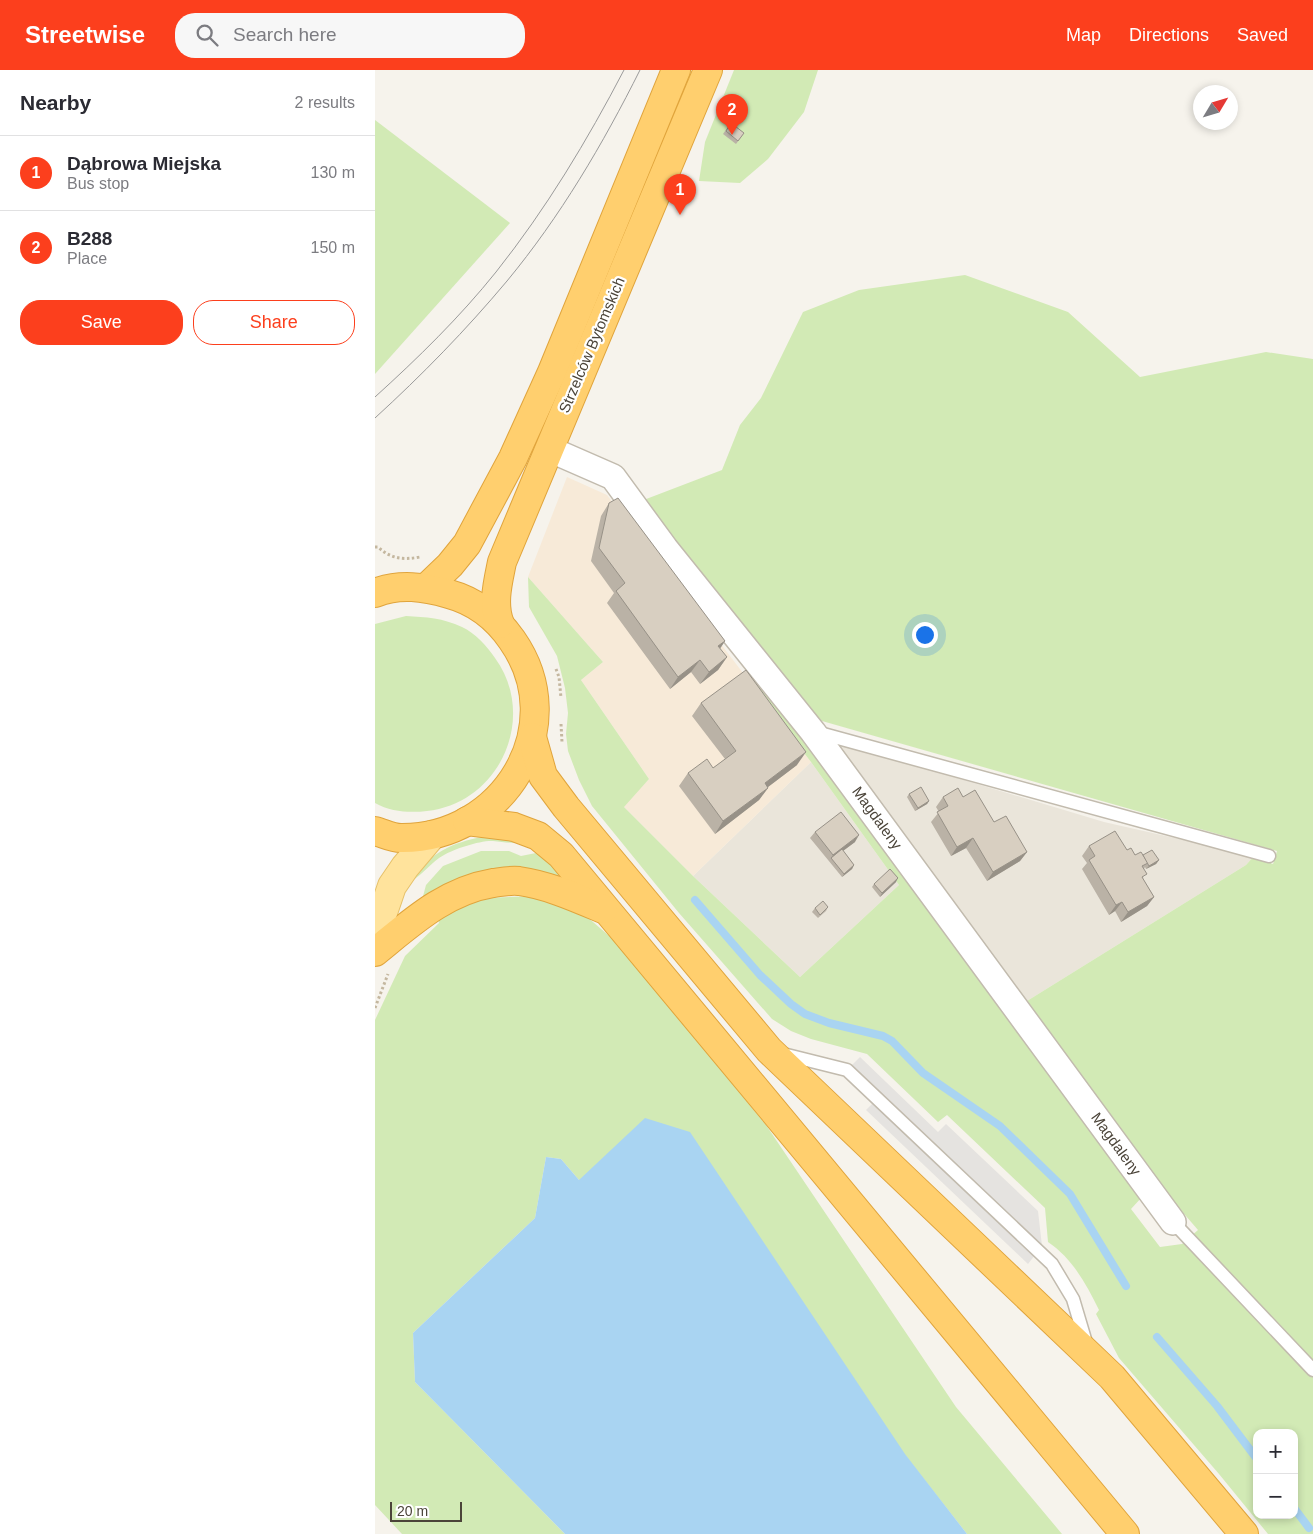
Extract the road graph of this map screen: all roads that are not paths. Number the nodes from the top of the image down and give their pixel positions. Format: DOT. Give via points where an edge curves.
graph roads {
  1 [pos="676,70"];
  2 [pos="707,70"];
  3 [pos="549,449"];
  4 [pos="427,588"];
  5 [pos="375,593"];
  6 [pos="500,624"];
  7 [pos="813,732"];
  8 [pos="532,736"];
  9 [pos="467,820"];
  10 [pos="375,831"];
  11 [pos="432,835"];
  12 [pos="1269,856"];
  13 [pos="607,910"];
  14 [pos="375,936"];
  15 [pos="375,952"];
  16 [pos="769,1050"];
  17 [pos="1173,1222"];
  18 [pos="1090,1356"];
  19 [pos="1313,1370"];
  20 [pos="1125,1534"];
  21 [pos="1243,1534"];
  1 -- 4 [label="highway, Strzelców Bytomskich" via="556,363 513,458 467,544"];
  2 -- 3 [label="highway, Strzelców Bytomskich"];
  3 -- 6 [label="highway, Strzelców Bytomskich" via="502,562 495,604"];
  3 -- 7 [label="street, Magdaleny" via="613,477 665,548"];
  4 -- 5 [label="highway" via="405,587"];
  4 -- 6 [label="highway" via="461,597"];
  6 -- 8 [label="highway" via="515,645 534,692"];
  7 -- 12 [label="lane"];
  7 -- 17 [label="street, Magdaleny"];
  8 -- 9 [label="highway" via="521,768 505,792"];
  8 -- 16 [label="highway" via="543,776 566,807"];
  9 -- 11 [label="highway"];
  9 -- 13 [label="highway" via="514,827 538,836 561,855"];
  10 -- 11 [label="highway" via="399,838"];
  11 -- 14 [label="main road" via="392,886"];
  13 -- 15 [label="highway" via="519,881 482,885 460,892 428,910"];
  13 -- 20 [label="highway"];
  16 -- 18 [label="highway"];
  16 -- 18 [label="lane" via="847,1070 1052,1264 1073,1299"];
  17 -- 19 [label="lane"];
  18 -- 21 [label="highway" via="1112,1376"];
}
